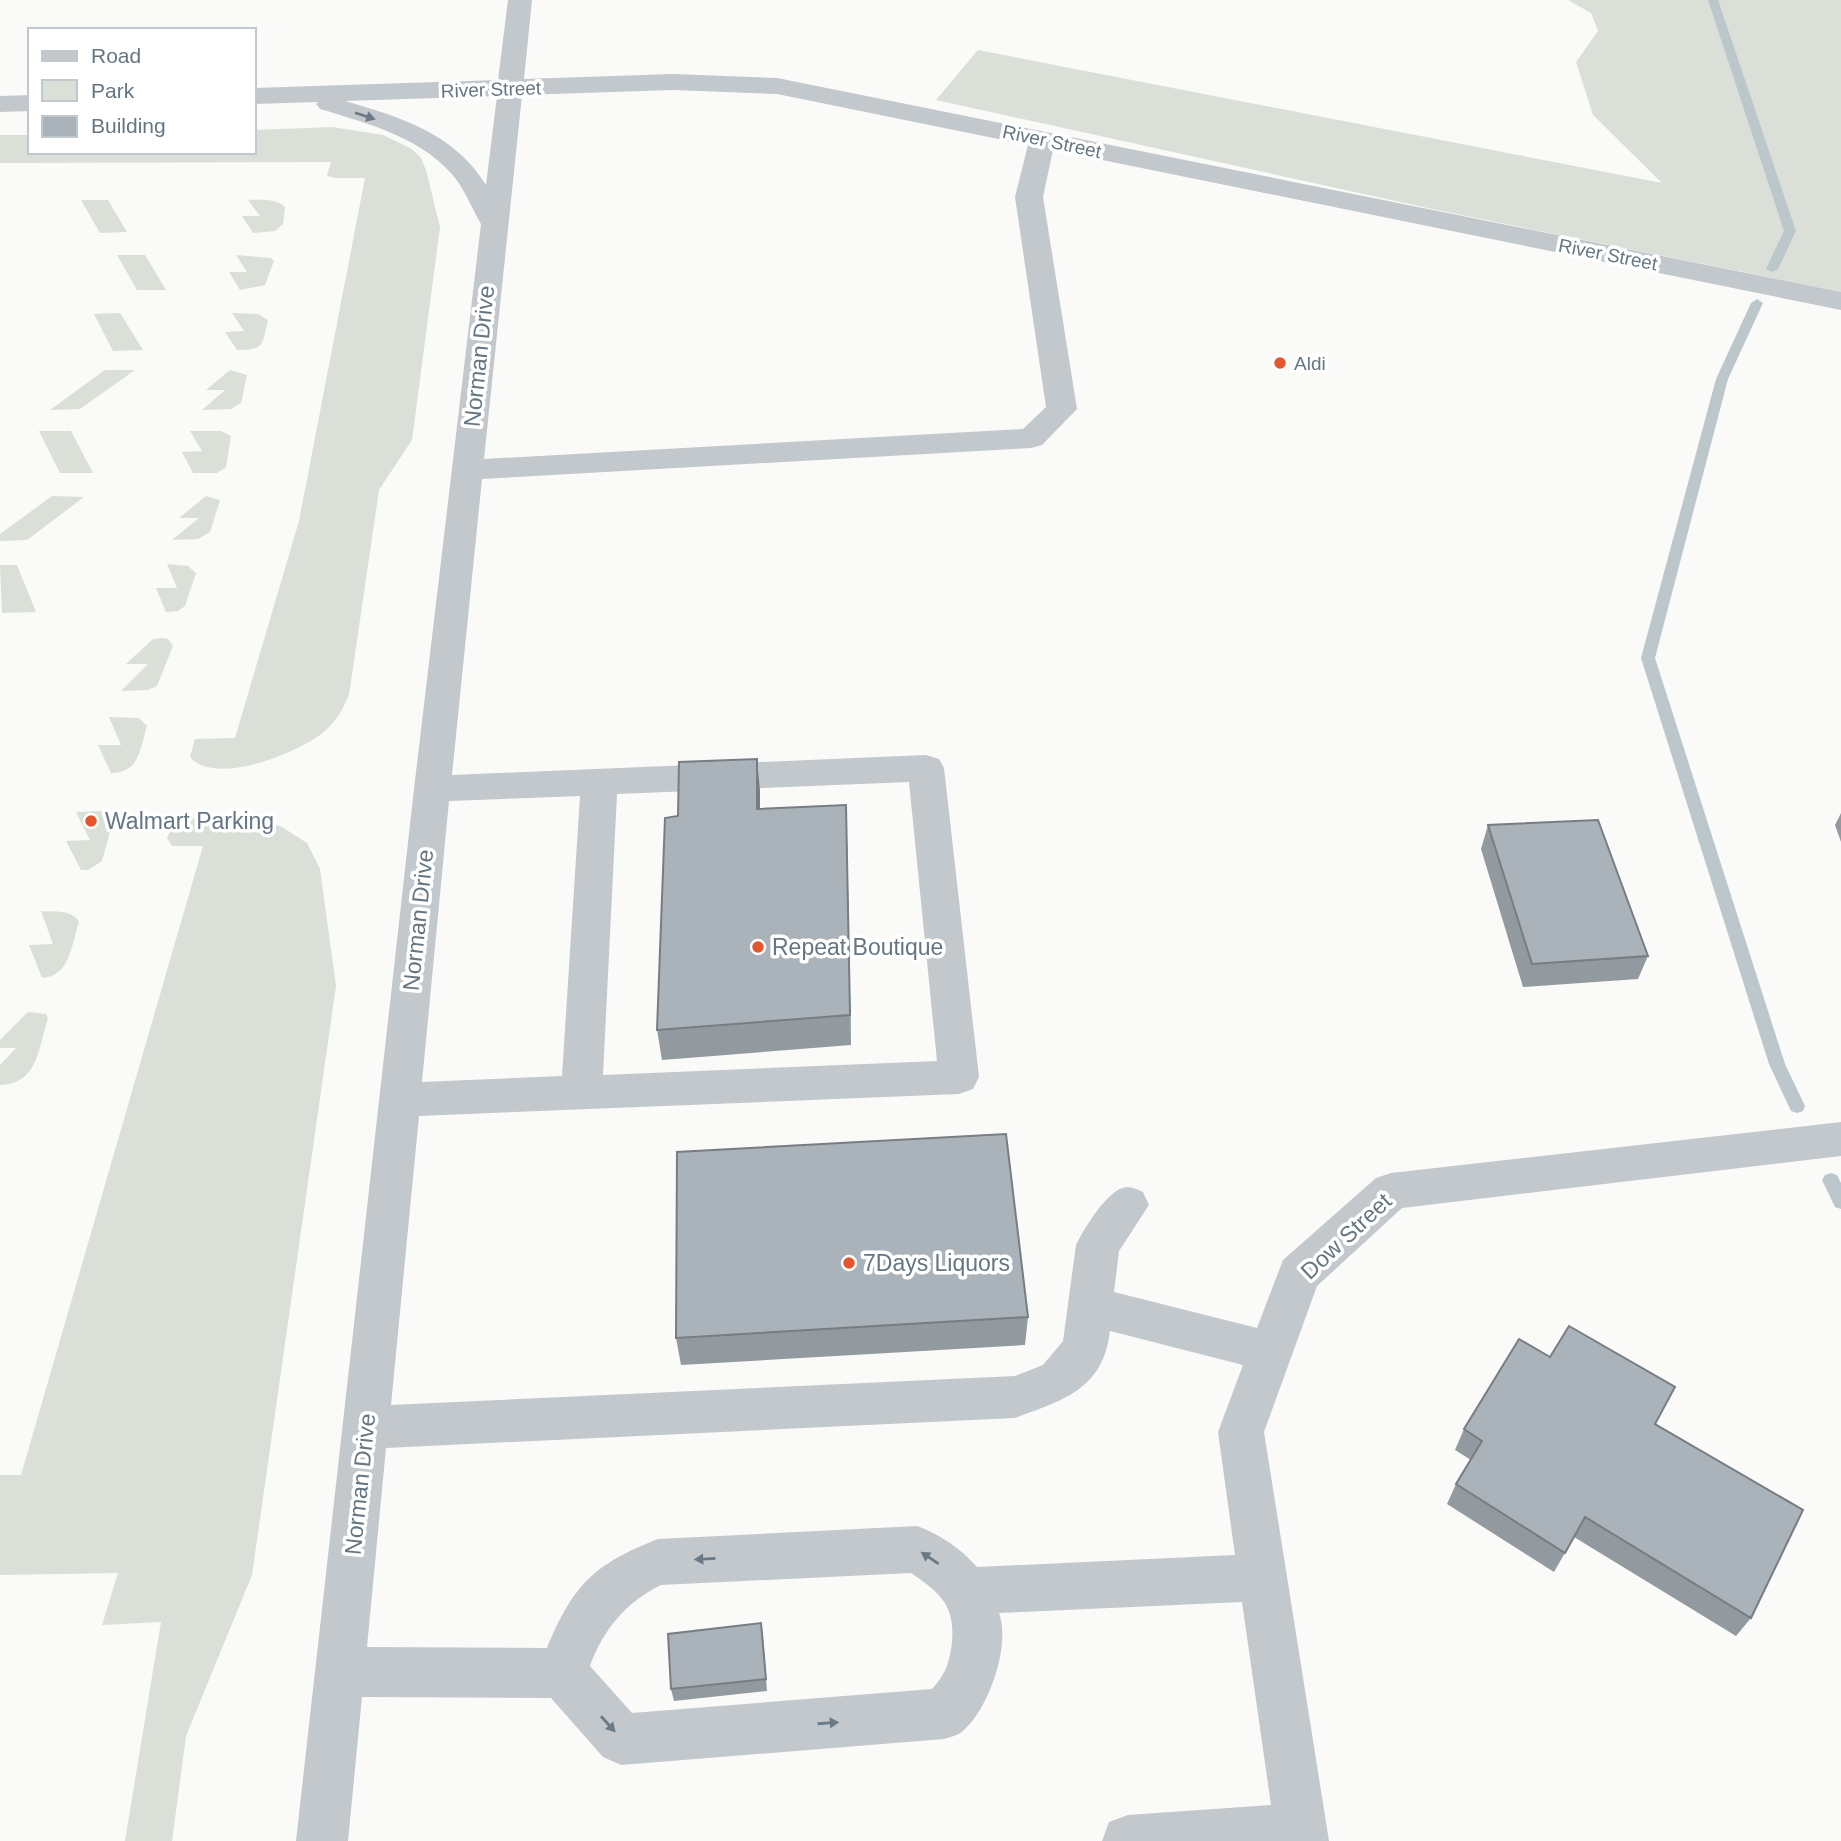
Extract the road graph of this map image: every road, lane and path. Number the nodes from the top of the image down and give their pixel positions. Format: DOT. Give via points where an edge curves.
graph roads {
  1 [pos="520,0"];
  2 [pos="509,88"];
  3 [pos="300,95"];
  4 [pos="256,96"];
  5 [pos="28,103"];
  6 [pos="0,104"];
  7 [pos="1042,139"];
  8 [pos="494,222"];
  9 [pos="1841,301"];
  10 [pos="467,470"];
  11 [pos="599,781"];
  12 [pos="432,789"];
  13 [pos="582,1093"];
  14 [pos="400,1100"];
  15 [pos="1841,1139"];
  16 [pos="1128,1205"];
  17 [pos="1091,1306"];
  18 [pos="1271,1352"];
  19 [pos="366,1428"];
  20 [pos="1263,1577"];
  21 [pos="966,1591"];
  22 [pos="340,1672"];
  23 [pos="562,1673"];
  24 [pos="1302,1835"];
  25 [pos="322,1841"];
  26 [pos="1128,1841"];
  1 -- 2 [label="street, Norman Drive"];
  2 -- 3 [label="street, River Street"];
  2 -- 7 [label="street, River Street" via="673,82 777,86"];
  2 -- 8 [label="street, Norman Drive"];
  3 -- 4 [label="street, River Street"];
  3 -- 8 [label="street, one-way" via="390,123 431,143 460,168"];
  5 -- 6 [label="street"];
  7 -- 9 [label="street, River Street"];
  7 -- 10 [label="street" via="1029,197 1062,409 1031,438"];
  8 -- 10 [label="street, Norman Drive"];
  10 -- 12 [label="street, Norman Drive"];
  11 -- 12 [label="street"];
  11 -- 13 [label="street"];
  11 -- 13 [label="street" via="926,768 959,1077"];
  12 -- 14 [label="street, Norman Drive"];
  13 -- 14 [label="street"];
  14 -- 19 [label="street, Norman Drive"];
  15 -- 18 [label="street, Dow Street" via="1391,1191 1299,1274"];
  16 -- 17 [label="street" via="1098,1245"];
  17 -- 18 [label="street"];
  17 -- 19 [label="street" via="1085,1349 1059,1380 1015,1397"];
  18 -- 20 [label="street, Dow Street" via="1241,1432"];
  19 -- 22 [label="street, Norman Drive"];
  20 -- 21 [label="street"];
  20 -- 24 [label="street, Dow Street"];
  21 -- 23 [label="street, one-way" via="918,1549 658,1562 626,1576 592,1608"];
  23 -- 21 [label="street, one-way" via="621,1739 944,1714 963,1693 974,1660 979,1626"];
  22 -- 23 [label="street"];
  22 -- 25 [label="street, Norman Drive"];
  24 -- 26 [label="street"];
}
